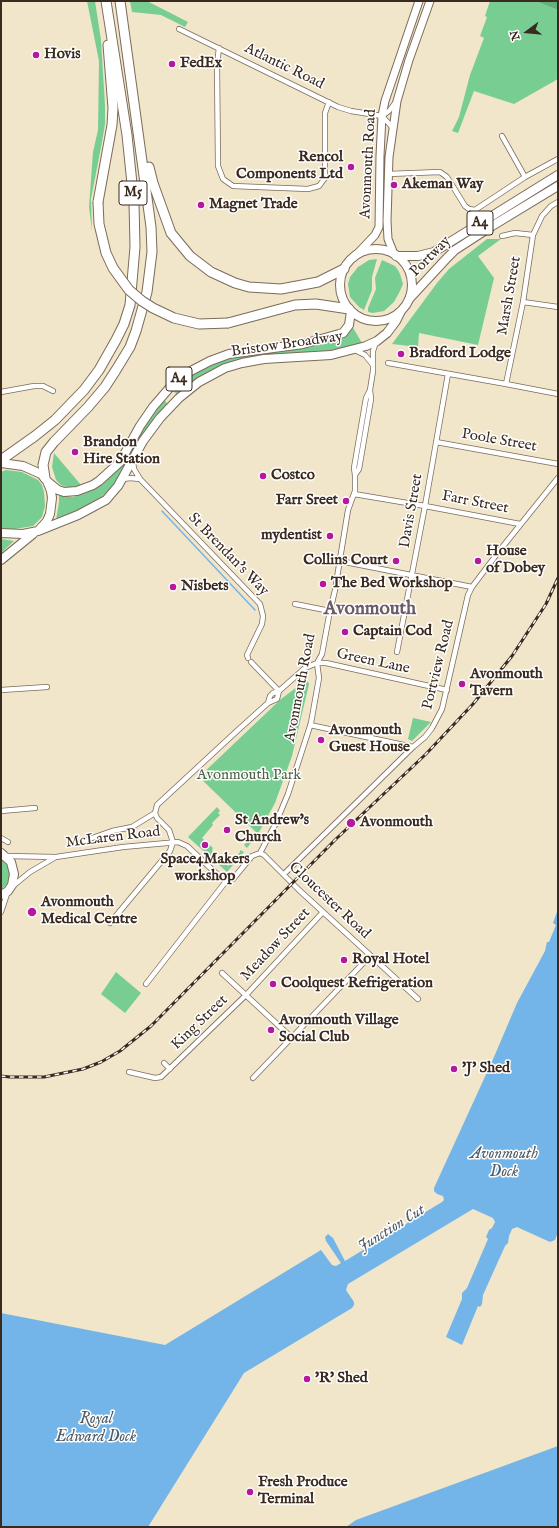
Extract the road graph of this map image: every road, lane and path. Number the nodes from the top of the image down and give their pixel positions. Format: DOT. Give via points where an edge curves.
graph roads {
  1 [pos="102,1"];
  2 [pos="106,1"];
  3 [pos="120,1"];
  4 [pos="419,1"];
  5 [pos="430,1"];
  6 [pos="179,29"];
  7 [pos="219,48"];
  8 [pos="134,97"];
  9 [pos="397,101"];
  10 [pos="328,102"];
  11 [pos="382,116"];
  12 [pos="393,128"];
  13 [pos="502,136"];
  14 [pos="558,159"];
  15 [pos="388,174"];
  16 [pos="558,175"];
  17 [pos="525,178"];
  18 [pos="558,186"];
  19 [pos="558,202"];
  20 [pos="533,235"];
  21 [pos="502,236"];
  22 [pos="357,254"];
  23 [pos="395,255"];
  24 [pos="344,269"];
  25 [pos="408,300"];
  26 [pos="523,302"];
  27 [pos="558,307"];
  28 [pos="350,310"];
  29 [pos="401,311"];
  30 [pos="377,341"];
  31 [pos="354,350"];
  32 [pos="388,363"];
  33 [pos="374,367"];
  34 [pos="448,374"];
  35 [pos="506,384"];
  36 [pos="52,391"];
  37 [pos="1,392"];
  38 [pos="558,394"];
  39 [pos="436,442"];
  40 [pos="133,458"];
  41 [pos="1,462"];
  42 [pos="558,464"];
  43 [pos="558,478"];
  44 [pos="123,479"];
  45 [pos="140,479"];
  46 [pos="46,480"];
  47 [pos="354,494"];
  48 [pos="426,506"];
  49 [pos="520,524"];
  50 [pos="36,532"];
  51 [pos="1,533"];
  52 [pos="1,560"];
  53 [pos="340,560"];
  54 [pos="413,575"];
  55 [pos="472,588"];
  56 [pos="295,604"];
  57 [pos="330,611"];
  58 [pos="397,652"];
  59 [pos="317,663"];
  60 [pos="47,687"];
  61 [pos="1,690"];
  62 [pos="447,690"];
  63 [pos="279,691"];
  64 [pos="310,725"];
  65 [pos="413,747"];
  66 [pos="35,808"];
  67 [pos="1,811"];
  68 [pos="155,813"];
  69 [pos="1,838"];
  70 [pos="8,842"];
  71 [pos="173,842"];
  72 [pos="75,844"];
  73 [pos="260,853"];
  74 [pos="3,855"];
  75 [pos="56,857"];
  76 [pos="284,874"];
  77 [pos="226,880"];
  78 [pos="6,892"];
  79 [pos="1,912"];
  80 [pos="323,912"];
  81 [pos="110,923"];
  82 [pos="370,956"];
  83 [pos="222,973"];
  84 [pos="146,984"];
  85 [pos="246,995"];
  86 [pos="418,999"];
  87 [pos="292,1038"];
  88 [pos="164,1063"];
  89 [pos="170,1069"];
  90 [pos="129,1072"];
  91 [pos="253,1078"];
  1 -- 28 [label="highway, M5, bridge" via="113,108 98,202 99,224 106,253 129,290 153,308 174,318 199,324 228,323 296,306 316,304"];
  2 -- 41 [label="highway, M5" via="127,135 134,203 135,247 130,305 116,340 84,390 55,420"];
  3 -- 8 [label="highway, M5"];
  4 -- 11 [label="main road, Avonmouth Road" via="389,86"];
  5 -- 9 [label="main road, Avonmouth Road"];
  6 -- 7 [label="street, Atlantic Road"];
  7 -- 10 [label="street, Atlantic Road"];
  7 -- 10 [label="street" via="218,166 228,184 237,187 308,189 319,186 325,178 325,113"];
  8 -- 24 [label="highway, M5" via="153,183 163,212 174,237 200,264 211,272 249,287 281,288 318,282"];
  8 -- 46 [label="highway, M5" via="152,252 142,315 130,347 105,387 48,449 43,461"];
  9 -- 11 [label="street"];
  9 -- 12 [label="main road, Avonmouth Road"];
  10 -- 11 [label="street, Atlantic Road" via="351,111"];
  11 -- 12 [label="street"];
  11 -- 22 [label="main road, Avonmouth Road" via="379,227"];
  12 -- 15 [label="main road, Avonmouth Road"];
  13 -- 17 [label="street"];
  14 -- 17 [label="street"];
  15 -- 17 [label="street" via="440,172 447,177 465,206 474,210"];
  15 -- 23 [label="main road, Avonmouth Road" via="386,221 388,239"];
  16 -- 23 [label="highway, Portway / A4" via="434,252 418,256"];
  18 -- 25 [label="highway, Portway / A4" via="455,250"];
  19 -- 20 [label="street" via="542,216"];
  20 -- 21 [label="street"];
  20 -- 26 [label="street, Marsh Street"];
  22 -- 23 [label="highway" via="375,249"];
  22 -- 24 [label="highway"];
  23 -- 25 [label="highway" via="402,261 410,276 411,292"];
  24 -- 28 [label="highway" via="340,290"];
  25 -- 29 [label="highway"];
  26 -- 27 [label="street"];
  26 -- 35 [label="street, Marsh Street"];
  28 -- 29 [label="highway" via="363,319 377,321 391,318"];
  28 -- 46 [label="highway, Bristow Broadway / A4" via="349,325 343,333 303,344 229,354 210,360 187,374 172,385 157,402 120,462 99,482 70,493 58,490"];
  29 -- 30 [label="highway, Bristow Broadway / A4" via="391,327"];
  30 -- 31 [label="highway, Bristow Broadway / A4"];
  30 -- 33 [label="street, Avonmouth Road" via="374,348"];
  31 -- 33 [label="street" via="365,355"];
  31 -- 40 [label="highway, Bristow Broadway / A4" via="331,355 264,359 242,363 211,375 172,404"];
  32 -- 34 [label="street"];
  33 -- 47 [label="street, Avonmouth Road" via="371,399"];
  34 -- 35 [label="street"];
  34 -- 39 [label="street, Davis Street"];
  35 -- 38 [label="street"];
  36 -- 37 [label="street" via="43,386 34,386"];
  39 -- 42 [label="street, Poole Street"];
  39 -- 48 [label="street, Davis Street"];
  40 -- 44 [label="highway, Bristow Broadway / A4"];
  40 -- 45 [label="street, St Brendan's Way" via="134,469"];
  41 -- 46 [label="highway" via="23,466 37,472"];
  43 -- 49 [label="street, Portview Road"];
  44 -- 45 [label="street"];
  44 -- 50 [label="highway, Bristow Broadway / A4" via="112,494 96,506"];
  45 -- 63 [label="street, St Brendan's Way" via="260,604 264,616 262,624 247,655"];
  46 -- 50 [label="highway" via="51,491 51,510 47,521"];
  47 -- 48 [label="street, Farr Street"];
  47 -- 53 [label="street, Avonmouth Road" via="348,510"];
  48 -- 49 [label="street, Farr Street"];
  48 -- 54 [label="street, Davis Street"];
  49 -- 55 [label="street, Portview Road"];
  50 -- 51 [label="highway"];
  50 -- 52 [label="highway, A4"];
  53 -- 54 [label="street"];
  53 -- 57 [label="street, Avonmouth Road"];
  54 -- 55 [label="street"];
  54 -- 58 [label="street, Davis Street"];
  55 -- 62 [label="street, Portview Road" via="468,595"];
  56 -- 57 [label="street"];
  57 -- 59 [label="street, Avonmouth Road" via="324,645"];
  59 -- 62 [label="street, Green Lane"];
  59 -- 63 [label="street" via="305,668"];
  59 -- 64 [label="street, Avonmouth Road" via="319,678"];
  60 -- 61 [label="street"];
  62 -- 65 [label="street, Portview Road" via="437,721 425,737"];
  63 -- 68 [label="street" via="277,699 268,703 158,805"];
  64 -- 65 [label="street"];
  64 -- 73 [label="street, Avonmouth Road" via="288,794"];
  65 -- 76 [label="street, Portview Road"];
  66 -- 67 [label="street"];
  68 -- 71 [label="street, McLaren Road" via="156,818 169,830"];
  68 -- 72 [label="street" via="132,827"];
  69 -- 70 [label="street"];
  71 -- 75 [label="street, McLaren Road"];
  71 -- 77 [label="street, McLaren Road" via="184,844"];
  71 -- 81 [label="street" via="170,851"];
  73 -- 76 [label="street, Gloucester Road"];
  73 -- 77 [label="street" via="252,856 233,879"];
  74 -- 75 [label="street, McLaren Road"];
  74 -- 78 [label="highway" via="11,862 14,870 13,882"];
  75 -- 78 [label="street, McLaren Road" via="30,872"];
  76 -- 80 [label="street, Gloucester Road"];
  77 -- 84 [label="street"];
  78 -- 79 [label="street"];
  80 -- 82 [label="street, Gloucester Road"];
  80 -- 85 [label="street, Meadow Street"];
  82 -- 86 [label="street, Gloucester Road"];
  82 -- 87 [label="street"];
  83 -- 85 [label="street"];
  85 -- 87 [label="street"];
  85 -- 89 [label="street, King Street"];
  87 -- 91 [label="street"];
  88 -- 89 [label="street, King Street"];
  89 -- 90 [label="street, King Street" via="158,1078"];
}
